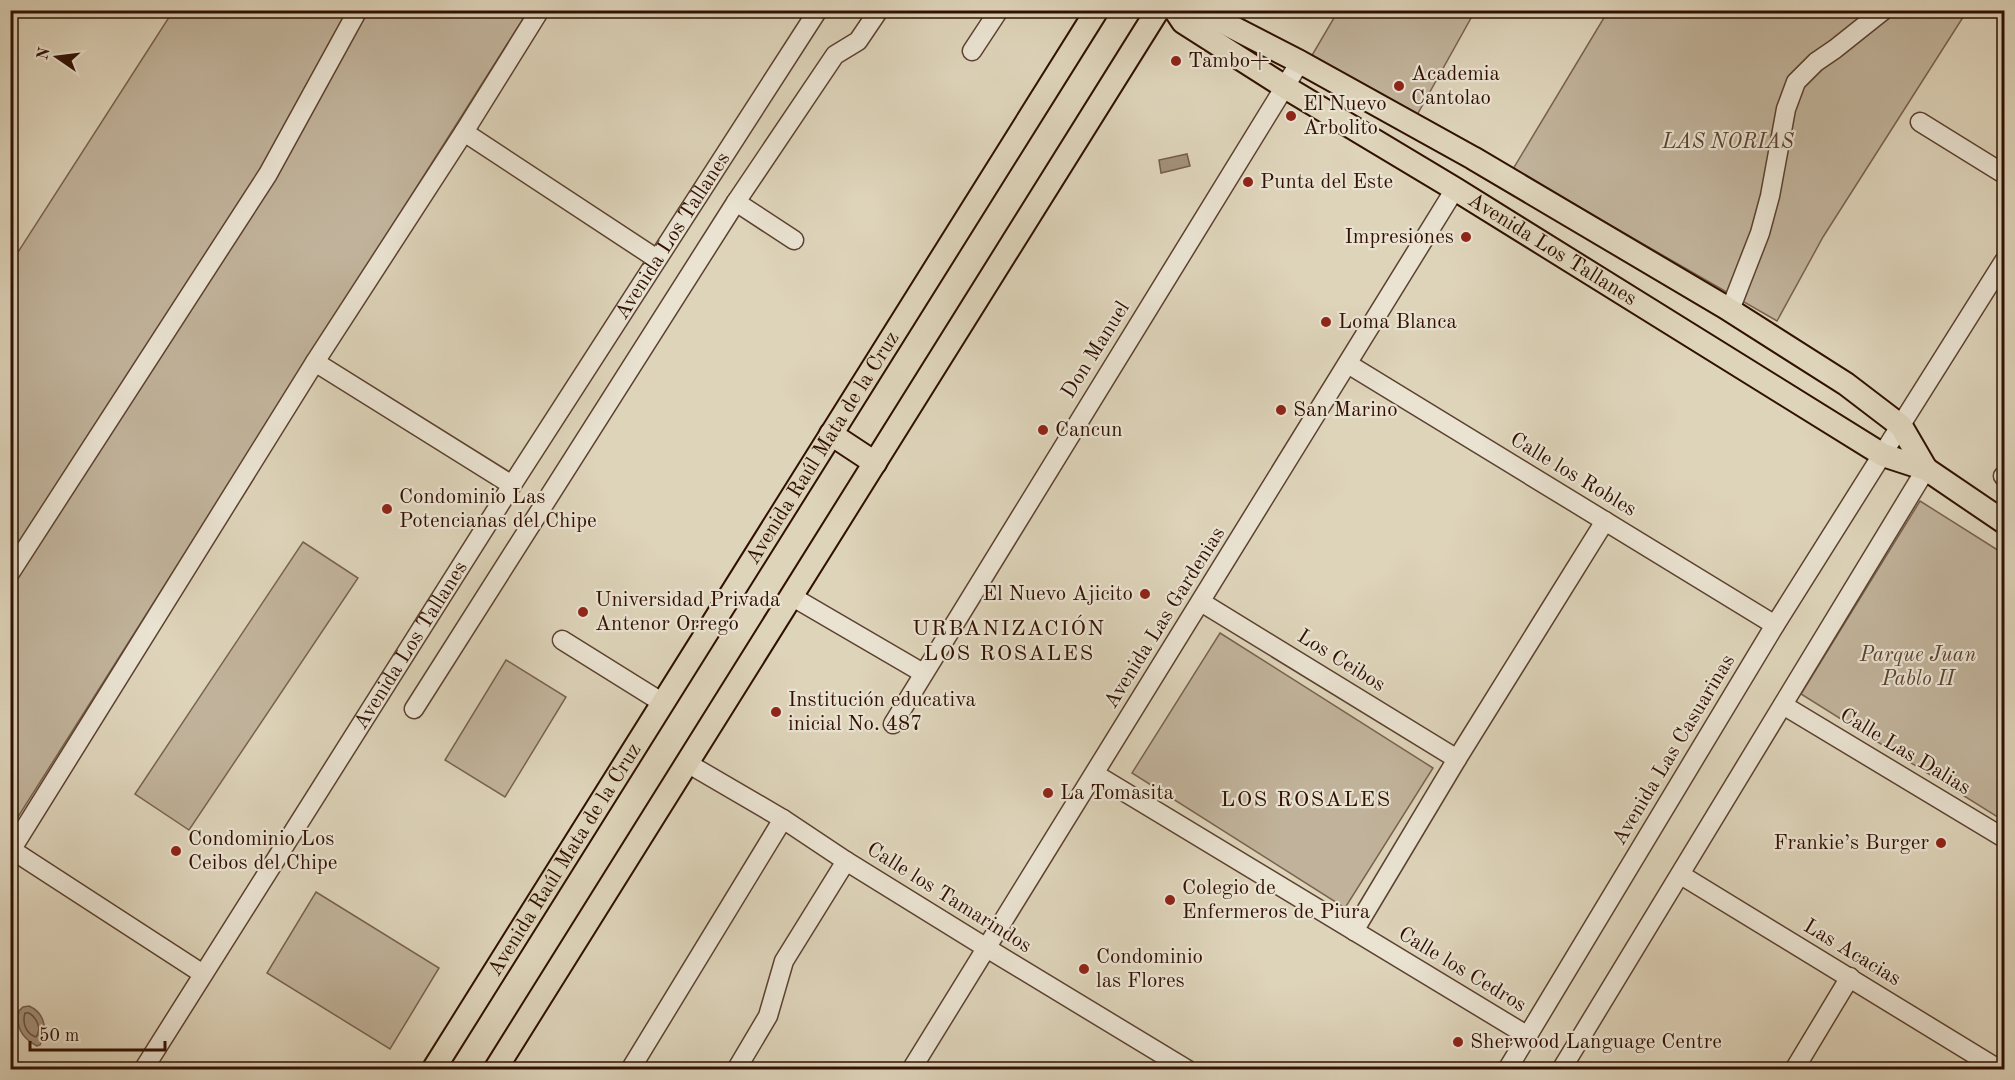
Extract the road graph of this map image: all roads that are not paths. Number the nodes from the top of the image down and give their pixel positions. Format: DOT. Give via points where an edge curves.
graph roads {
  1 [pos="358,10"];
  2 [pos="540,10"];
  3 [pos="818,10"];
  4 [pos="879,10"];
  5 [pos="999,10"];
  6 [pos="1097,10"];
  7 [pos="1158,10"];
  8 [pos="1884,10"];
  9 [pos="1186,14"];
  10 [pos="972,51"];
  11 [pos="1300,62"];
  12 [pos="1285,87"];
  13 [pos="1920,122"];
  14 [pos="464,132"];
  15 [pos="2004,174"];
  16 [pos="1455,189"];
  17 [pos="735,202"];
  18 [pos="794,240"];
  19 [pos="657,259"];
  20 [pos="2004,261"];
  21 [pos="1730,310"];
  22 [pos="315,362"];
  23 [pos="1348,364"];
  24 [pos="1901,426"];
  25 [pos="831,434"];
  26 [pos="1883,455"];
  27 [pos="875,463"];
  28 [pos="1926,469"];
  29 [pos="512,485"];
  30 [pos="1605,521"];
  31 [pos="2004,522"];
  32 [pos="10,573"];
  33 [pos="791,596"];
  34 [pos="1202,602"];
  35 [pos="1775,625"];
  36 [pos="562,639"];
  37 [pos="923,673"];
  38 [pos="663,703"];
  39 [pos="1782,705"];
  40 [pos="414,709"];
  41 [pos="893,724"];
  42 [pos="1457,759"];
  43 [pos="687,763"];
  44 [pos="1095,774"];
  45 [pos="783,819"];
  46 [pos="2004,837"];
  47 [pos="11,851"];
  48 [pos="846,861"];
  49 [pos="1681,875"];
  50 [pos="1354,931"];
  51 [pos="985,947"];
  52 [pos="203,974"];
  53 [pos="1850,977"];
  54 [pos="1528,1036"];
  55 [pos="143,1070"];
  56 [pos="432,1070"];
  57 [pos="495,1070"];
  58 [pos="630,1070"];
  59 [pos="736,1070"];
  60 [pos="911,1070"];
  61 [pos="1188,1070"];
  62 [pos="1507,1070"];
  63 [pos="1561,1070"];
  64 [pos="1794,1070"];
  65 [pos="2000,1070"];
  1 -- 32 [label="street" via="268,174"];
  2 -- 14 [label="street"];
  3 -- 19 [label="street, Avenida Los Tallanes"];
  4 -- 17 [label="street" via="858,41 835,55"];
  5 -- 10 [label="street"];
  6 -- 25 [label="main road, Avenida Raúl Mata de la Cruz"];
  7 -- 27 [label="main road"];
  8 -- 21 [label="street" via="1796,82 1786,110 1760,233"];
  9 -- 11 [label="main road, Avenida Los Tallanes"];
  9 -- 12 [label="main road, Avenida Los Tallanes"];
  11 -- 12 [label="street, Don Manuel"];
  11 -- 21 [label="main road, Avenida Los Tallanes" via="1473,158"];
  12 -- 16 [label="main road, Avenida Los Tallanes"];
  12 -- 37 [label="street, Don Manuel"];
  13 -- 15 [label="street"];
  14 -- 19 [label="street"];
  14 -- 22 [label="street"];
  16 -- 23 [label="street, Avenida Las Gardenias"];
  16 -- 26 [label="main road, Avenida Los Tallanes"];
  17 -- 18 [label="street"];
  17 -- 40 [label="street"];
  19 -- 29 [label="street, Avenida Los Tallanes"];
  20 -- 24 [label="street, Avenida Las Casuarinas"];
  21 -- 24 [label="main road, Avenida Los Tallanes" via="1846,384"];
  22 -- 29 [label="street"];
  22 -- 47 [label="street"];
  23 -- 30 [label="street, Calle los Robles"];
  23 -- 34 [label="street, Avenida Las Gardenias"];
  24 -- 26 [label="street, Avenida Las Casuarinas"];
  24 -- 28 [label="main road, Avenida Los Tallanes"];
  25 -- 27 [label="main road"];
  25 -- 38 [label="main road, Avenida Raúl Mata de la Cruz"];
  26 -- 28 [label="main road, Avenida Los Tallanes"];
  26 -- 35 [label="street, Avenida Las Casuarinas"];
  27 -- 33 [label="main road"];
  28 -- 31 [label="main road, Avenida Los Tallanes"];
  28 -- 39 [label="street"];
  29 -- 52 [label="street, Avenida Los Tallanes"];
  30 -- 35 [label="street, Calle los Robles"];
  30 -- 42 [label="street"];
  33 -- 37 [label="street"];
  33 -- 43 [label="main road"];
  34 -- 42 [label="street, Los Ceibos"];
  34 -- 44 [label="street, Avenida Las Gardenias"];
  35 -- 54 [label="street, Avenida Las Casuarinas"];
  36 -- 38 [label="street"];
  37 -- 41 [label="street, Don Manuel"];
  38 -- 56 [label="main road, Avenida Raúl Mata de la Cruz"];
  39 -- 46 [label="street, Calle Las Dalias"];
  39 -- 49 [label="street"];
  42 -- 50 [label="street"];
  43 -- 45 [label="street, Calle los Tamarindos"];
  43 -- 57 [label="main road"];
  44 -- 50 [label="street, Calle los Cedros"];
  44 -- 51 [label="street, Avenida Las Gardenias"];
  45 -- 48 [label="street, Calle los Tamarindos"];
  45 -- 58 [label="street"];
  47 -- 52 [label="street"];
  48 -- 51 [label="street, Calle los Tamarindos"];
  48 -- 59 [label="street" via="784,961 768,1016"];
  49 -- 53 [label="street, Las Acacias"];
  49 -- 63 [label="street"];
  50 -- 54 [label="street, Calle los Cedros"];
  51 -- 60 [label="street, Avenida Las Gardenias"];
  51 -- 61 [label="street, Calle los Tamarindos"];
  52 -- 55 [label="street, Avenida Los Tallanes"];
  53 -- 64 [label="street"];
  53 -- 65 [label="street, Las Acacias"];
  54 -- 62 [label="street, Avenida Las Casuarinas"];
}
